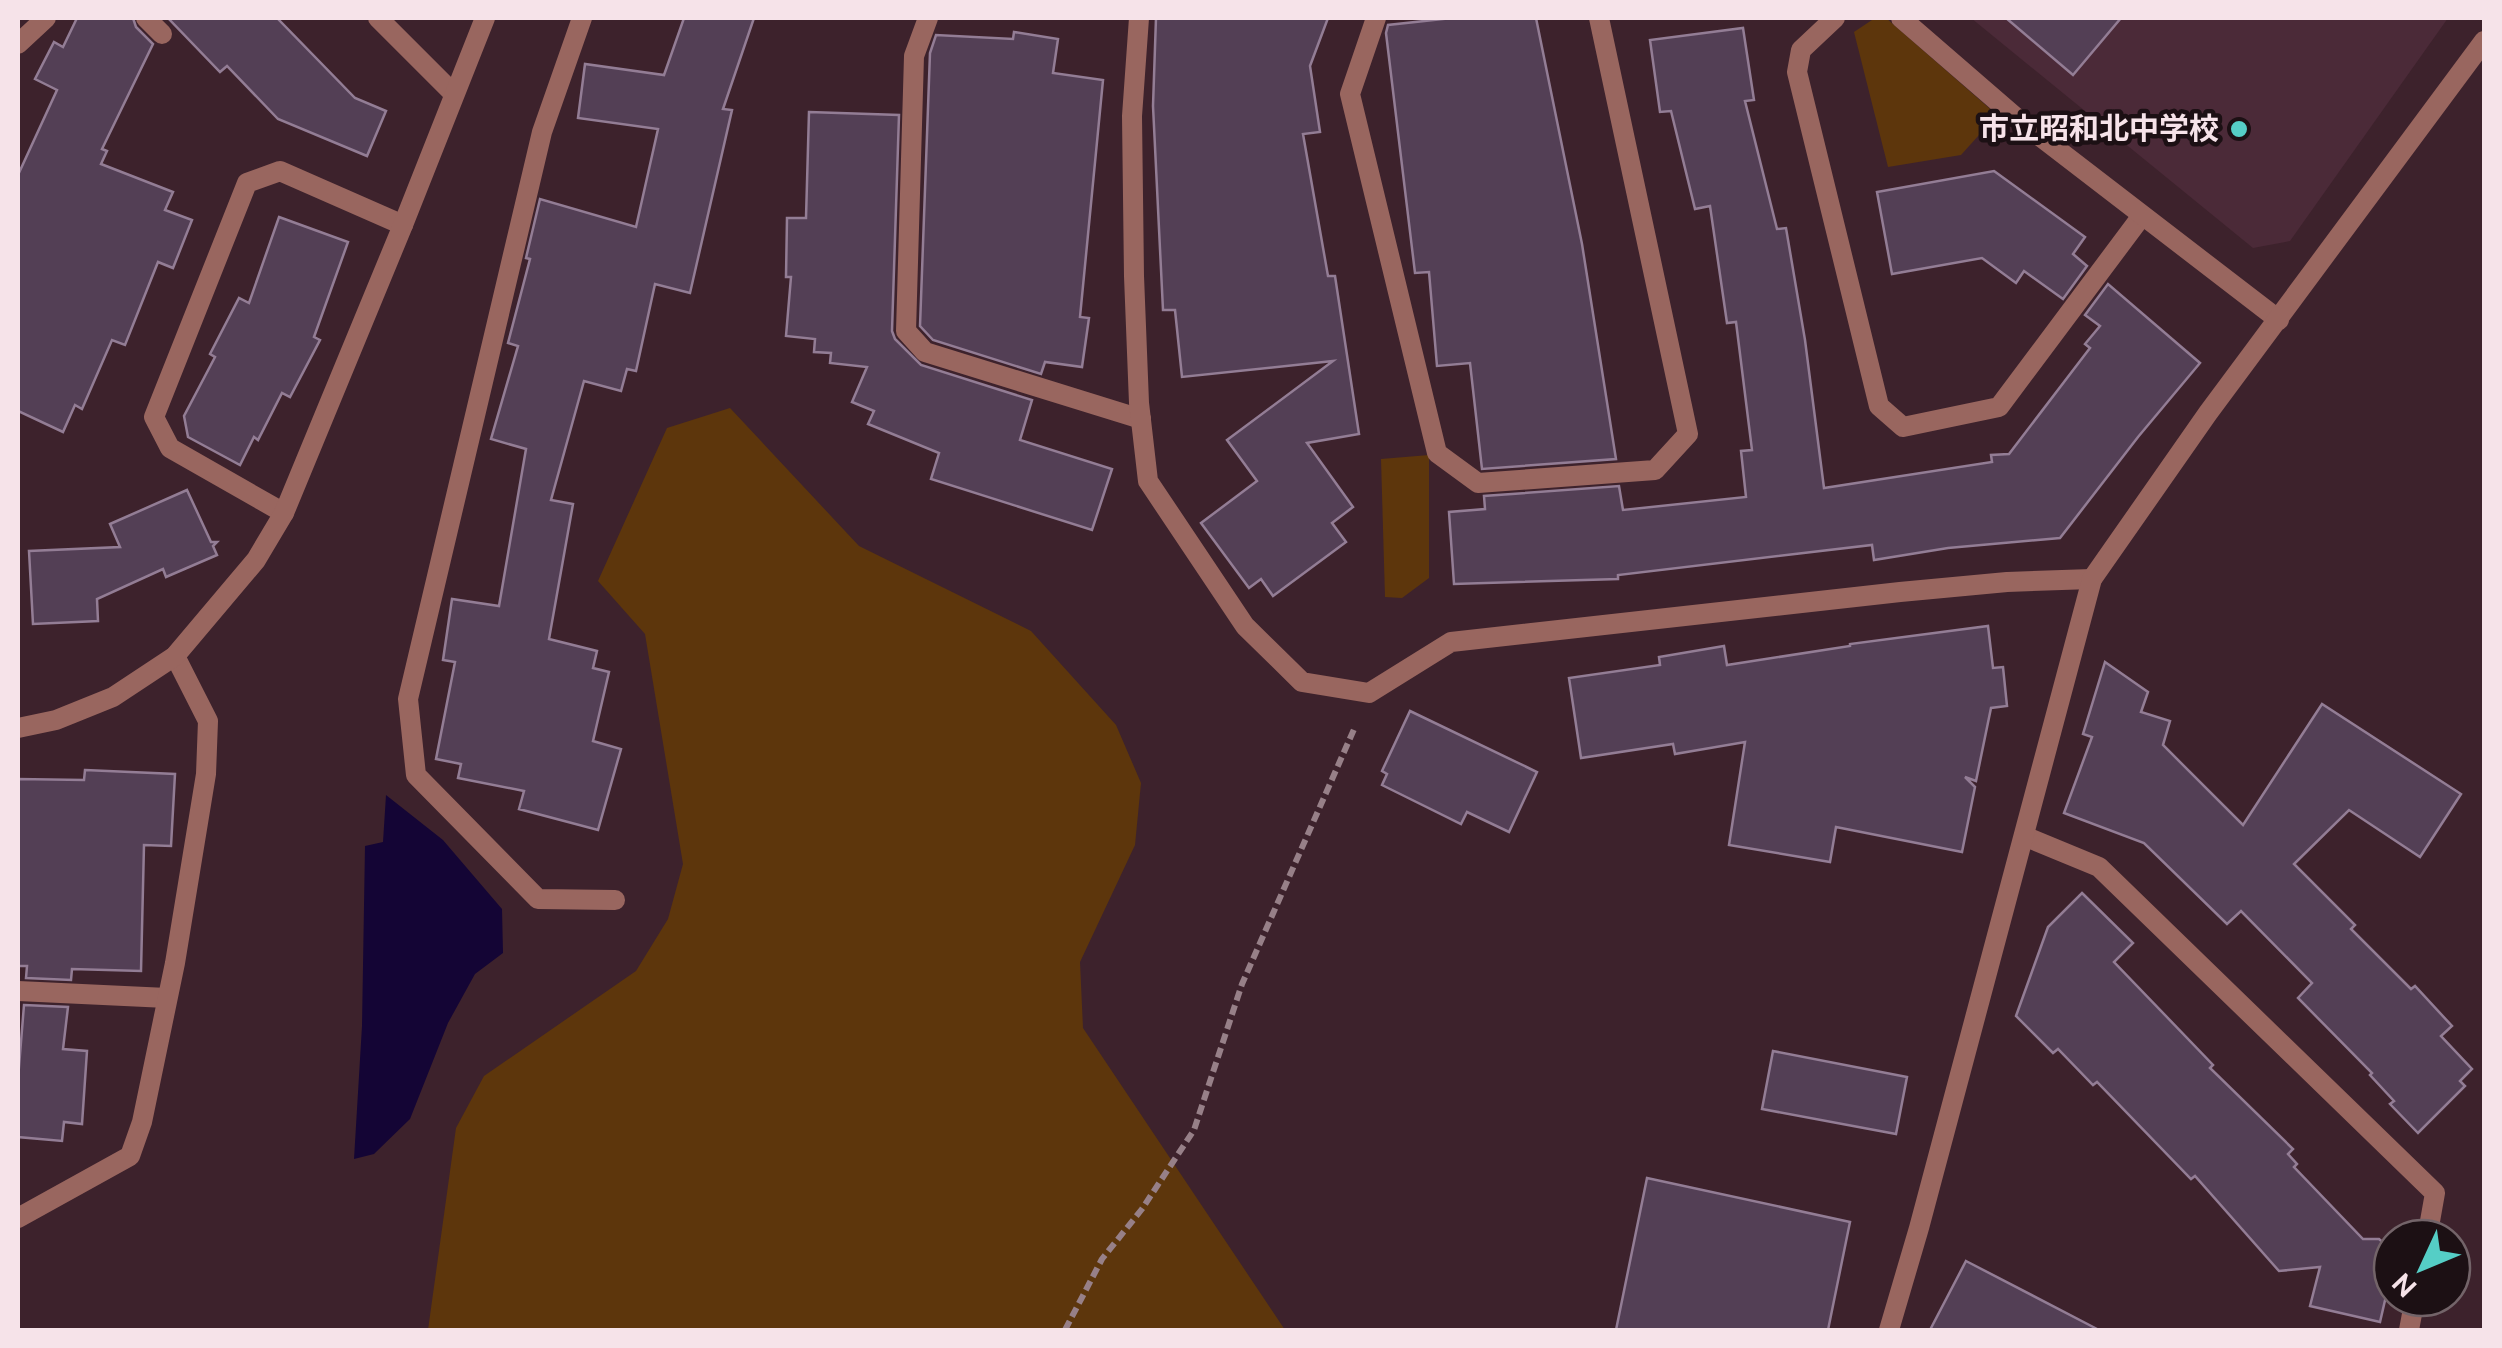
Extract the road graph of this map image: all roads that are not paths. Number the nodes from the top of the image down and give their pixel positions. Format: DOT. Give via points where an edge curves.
graph roads {
  1 [pos="46,18"];
  2 [pos="146,18"];
  3 [pos="378,18"];
  4 [pos="485,18"];
  5 [pos="582,18"];
  6 [pos="928,18"];
  7 [pos="1139,18"];
  8 [pos="1376,18"];
  9 [pos="1598,18"];
  10 [pos="1835,18"];
  11 [pos="1901,18"];
  12 [pos="162,34"];
  13 [pos="2484,41"];
  14 [pos="18,44"];
  15 [pos="454,94"];
  16 [pos="2141,217"];
  17 [pos="403,225"];
  18 [pos="2280,320"];
  19 [pos="1140,419"];
  20 [pos="284,513"];
  21 [pos="2092,578"];
  22 [pos="175,656"];
  23 [pos="18,728"];
  24 [pos="2024,836"];
  25 [pos="615,900"];
  26 [pos="18,991"];
  27 [pos="167,998"];
  28 [pos="18,1218"];
  29 [pos="2431,1218"];
  30 [pos="1889,1330"];
  1 -- 14 [label="street"];
  2 -- 12 [label="street"];
  3 -- 15 [label="street"];
  4 -- 15 [label="street"];
  5 -- 25 [label="street" via="542,132 408,700 416,774 538,899"];
  6 -- 19 [label="street" via="914,56 906,331 925,352"];
  7 -- 19 [label="street" via="1132,116"];
  8 -- 9 [label="street" via="1350,94 1437,453 1478,483 1656,470 1688,434"];
  10 -- 16 [label="street" via="1801,50 1797,72 1879,406 1903,427 1999,408"];
  11 -- 16 [label="street"];
  13 -- 18 [label="street"];
  15 -- 17 [label="street"];
  16 -- 18 [label="street"];
  17 -- 20 [label="street"];
  17 -- 20 [label="street" via="280,171 247,183 154,417 170,448"];
  18 -- 21 [label="street"];
  19 -- 21 [label="street" via="1148,480 1245,626 1302,682 1370,692 1451,642 1900,592"];
  20 -- 22 [label="street" via="238,584"];
  21 -- 24 [label="street"];
  22 -- 23 [label="street" via="113,697"];
  22 -- 27 [label="street" via="208,721 206,774"];
  24 -- 29 [label="street" via="2100,867 2435,1193"];
  24 -- 30 [label="street"];
  26 -- 27 [label="street"];
  27 -- 28 [label="street" via="130,1156"];
}
